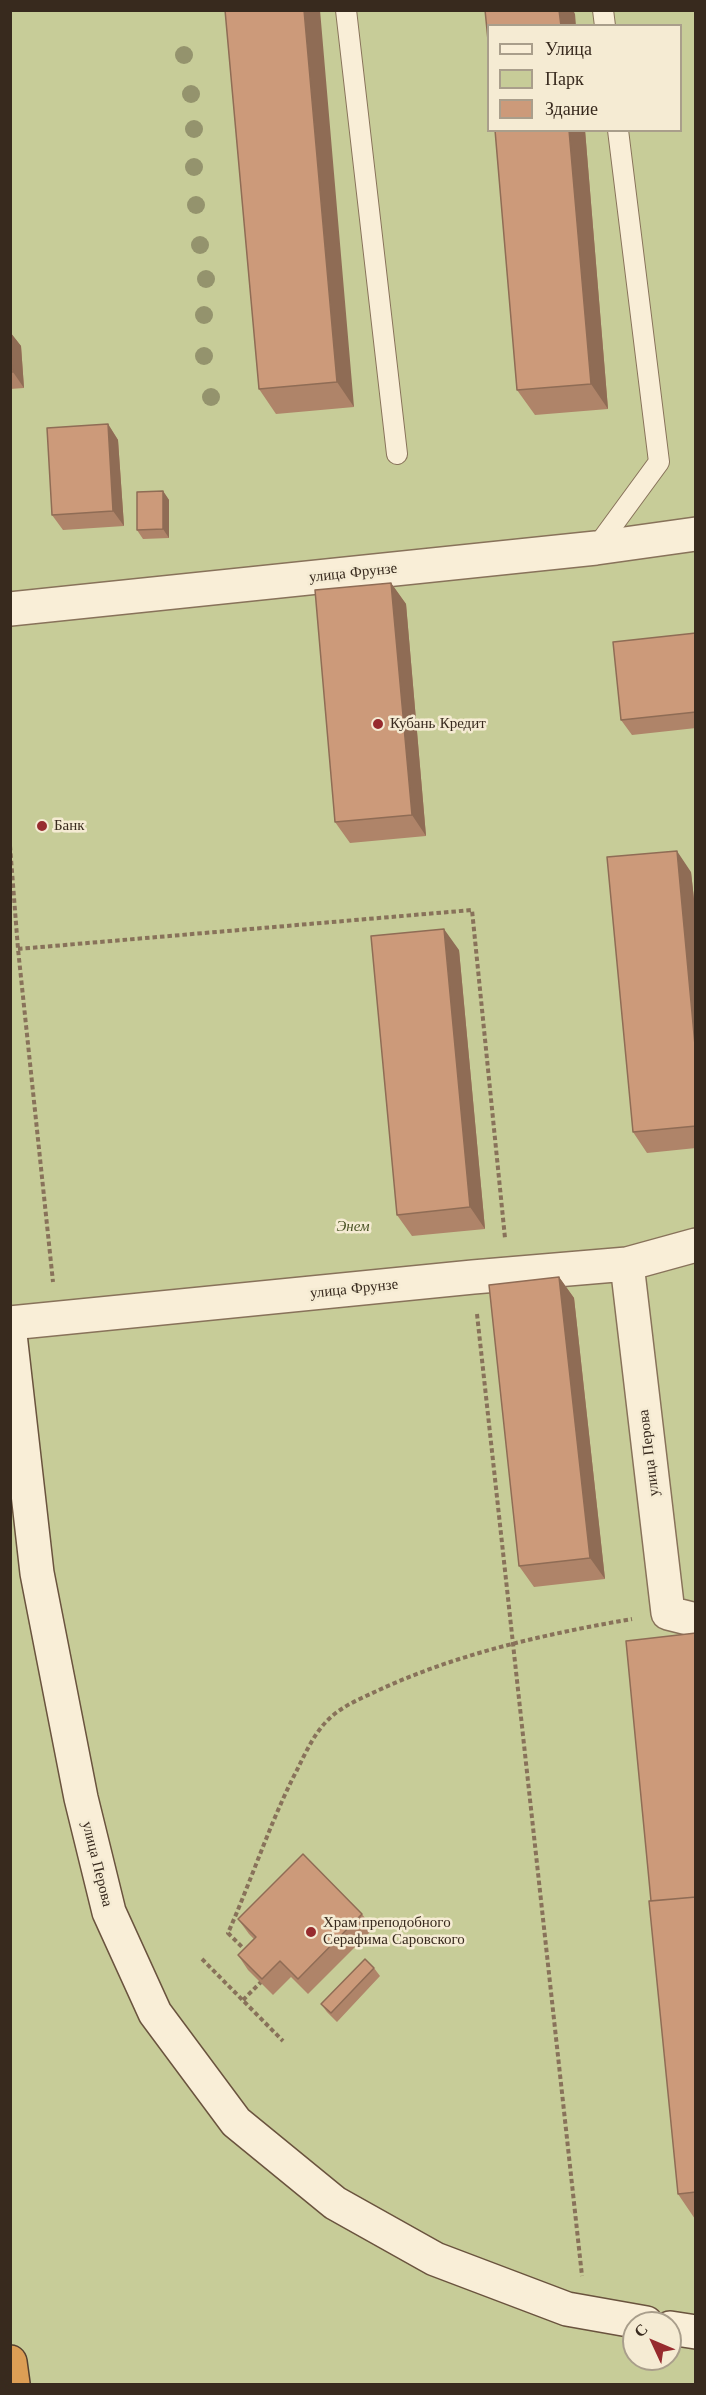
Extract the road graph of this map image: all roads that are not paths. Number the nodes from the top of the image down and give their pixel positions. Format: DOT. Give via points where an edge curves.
graph roads {
  1 [pos="346,10"];
  2 [pos="618,132"];
  3 [pos="397,454"];
  4 [pos="696,534"];
  5 [pos="596,548"];
  6 [pos="10,609"];
  7 [pos="696,1245"];
  8 [pos="627,1264"];
  9 [pos="10,1323"];
  10 [pos="10,1334"];
  11 [pos="682,1617"];
  12 [pos="622,2319"];
  13 [pos="10,2362"];
  14 [pos="13,2385"];
  1 -- 3 [label="lane"];
  2 -- 5 [label="lane" via="659,462"];
  4 -- 5 [label="street, улица Фрунзе"];
  5 -- 6 [label="street, улица Фрунзе"];
  7 -- 8 [label="street, улица Фрунзе"];
  8 -- 9 [label="street, улица Фрунзе"];
  8 -- 11 [label="street, улица Перова"];
  10 -- 12 [label="street, улица Перова" via="39,1584 83,1809 109,1912 155,2013 236,2122 335,2203 435,2259 567,2309"];
  13 -- 14 [label="highway"];
}
